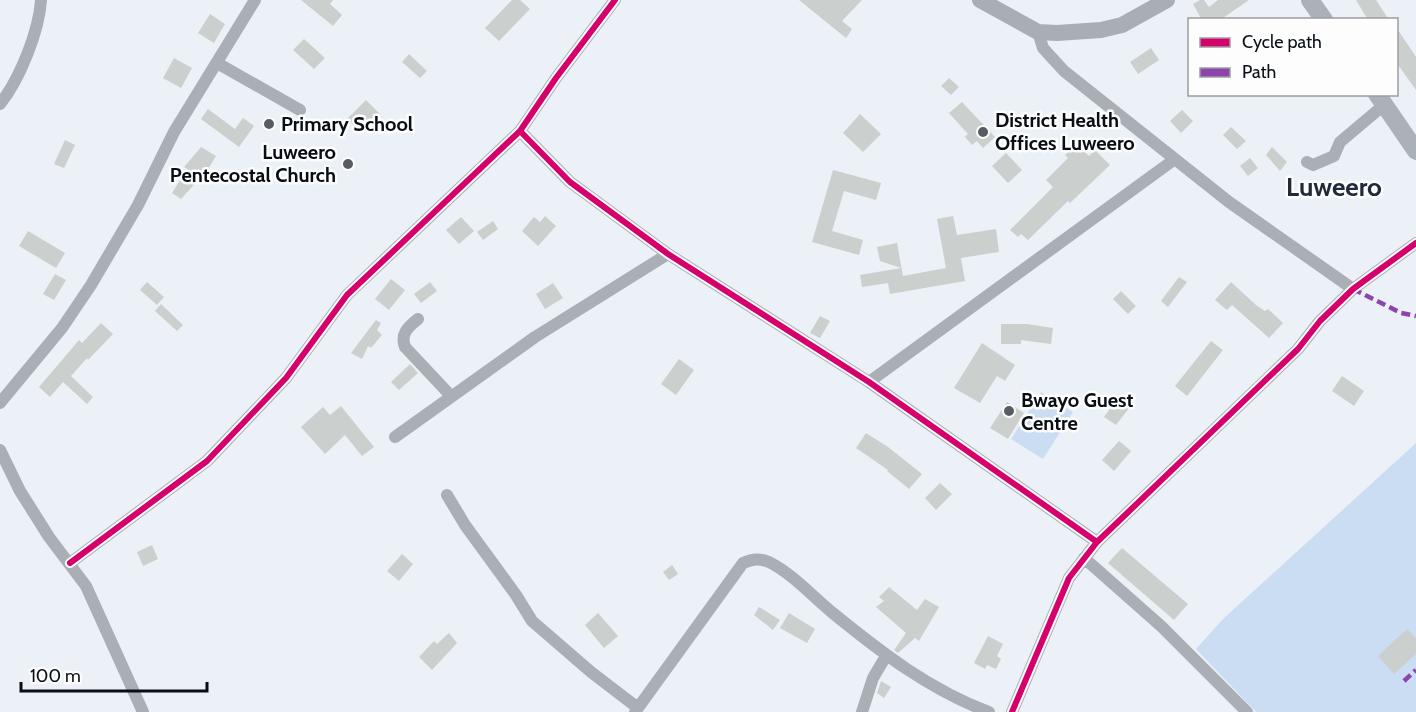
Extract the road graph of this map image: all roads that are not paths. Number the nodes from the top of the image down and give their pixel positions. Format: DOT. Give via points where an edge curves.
graph roads {
  1 [pos="41,0"];
  2 [pos="255,0"];
  3 [pos="615,0"];
  4 [pos="980,0"];
  5 [pos="1167,0"];
  6 [pos="1310,0"];
  7 [pos="1323,18"];
  8 [pos="1038,32"];
  9 [pos="217,63"];
  10 [pos="1381,100"];
  11 [pos="0,104"];
  12 [pos="300,110"];
  13 [pos="520,130"];
  14 [pos="1416,151"];
  15 [pos="1175,159"];
  16 [pos="1307,162"];
  17 [pos="1416,243"];
  18 [pos="668,254"];
  19 [pos="1353,289"];
  20 [pos="418,319"];
  21 [pos="869,382"];
  22 [pos="451,396"];
  23 [pos="0,403"];
  24 [pos="395,437"];
  25 [pos="0,450"];
  26 [pos="447,495"];
  27 [pos="1097,542"];
  28 [pos="1084,558"];
  29 [pos="70,563"];
  30 [pos="886,656"];
  31 [pos="636,710"];
  32 [pos="143,712"];
  33 [pos="862,712"];
  34 [pos="989,712"];
  35 [pos="1012,712"];
  36 [pos="1247,712"];
  1 -- 11 [label="street" via="39,20 26,58"];
  2 -- 9 [label="street"];
  3 -- 13 [label="street"];
  4 -- 8 [label="main road"];
  5 -- 8 [label="main road" via="1122,25 1078,33"];
  6 -- 7 [label="main road"];
  8 -- 15 [label="street" via="1043,48 1064,71"];
  9 -- 12 [label="street"];
  9 -- 23 [label="street" via="174,132 138,205 91,285 62,328"];
  10 -- 14 [label="main road"];
  10 -- 16 [label="street" via="1340,142 1334,156 1313,165"];
  13 -- 18 [label="street" via="570,182"];
  13 -- 29 [label="street" via="346,295 286,378 207,461"];
  15 -- 19 [label="street"];
  15 -- 21 [label="street"];
  17 -- 19 [label="street"];
  18 -- 21 [label="street"];
  18 -- 22 [label="street" via="535,337"];
  19 -- 27 [label="street" via="1298,349"];
  20 -- 22 [label="street" via="406,329 402,340"];
  21 -- 27 [label="street"];
  22 -- 24 [label="street"];
  25 -- 29 [label="street" via="26,501"];
  26 -- 31 [label="street" via="532,621"];
  27 -- 28 [label="street"];
  28 -- 35 [label="street" via="1069,578"];
  28 -- 36 [label="street" via="1161,626"];
  29 -- 32 [label="street" via="86,586"];
  30 -- 31 [label="street" via="781,569 767,561 750,560 743,563"];
  30 -- 33 [label="street" via="870,684"];
  30 -- 34 [label="street" via="928,684"];
}
